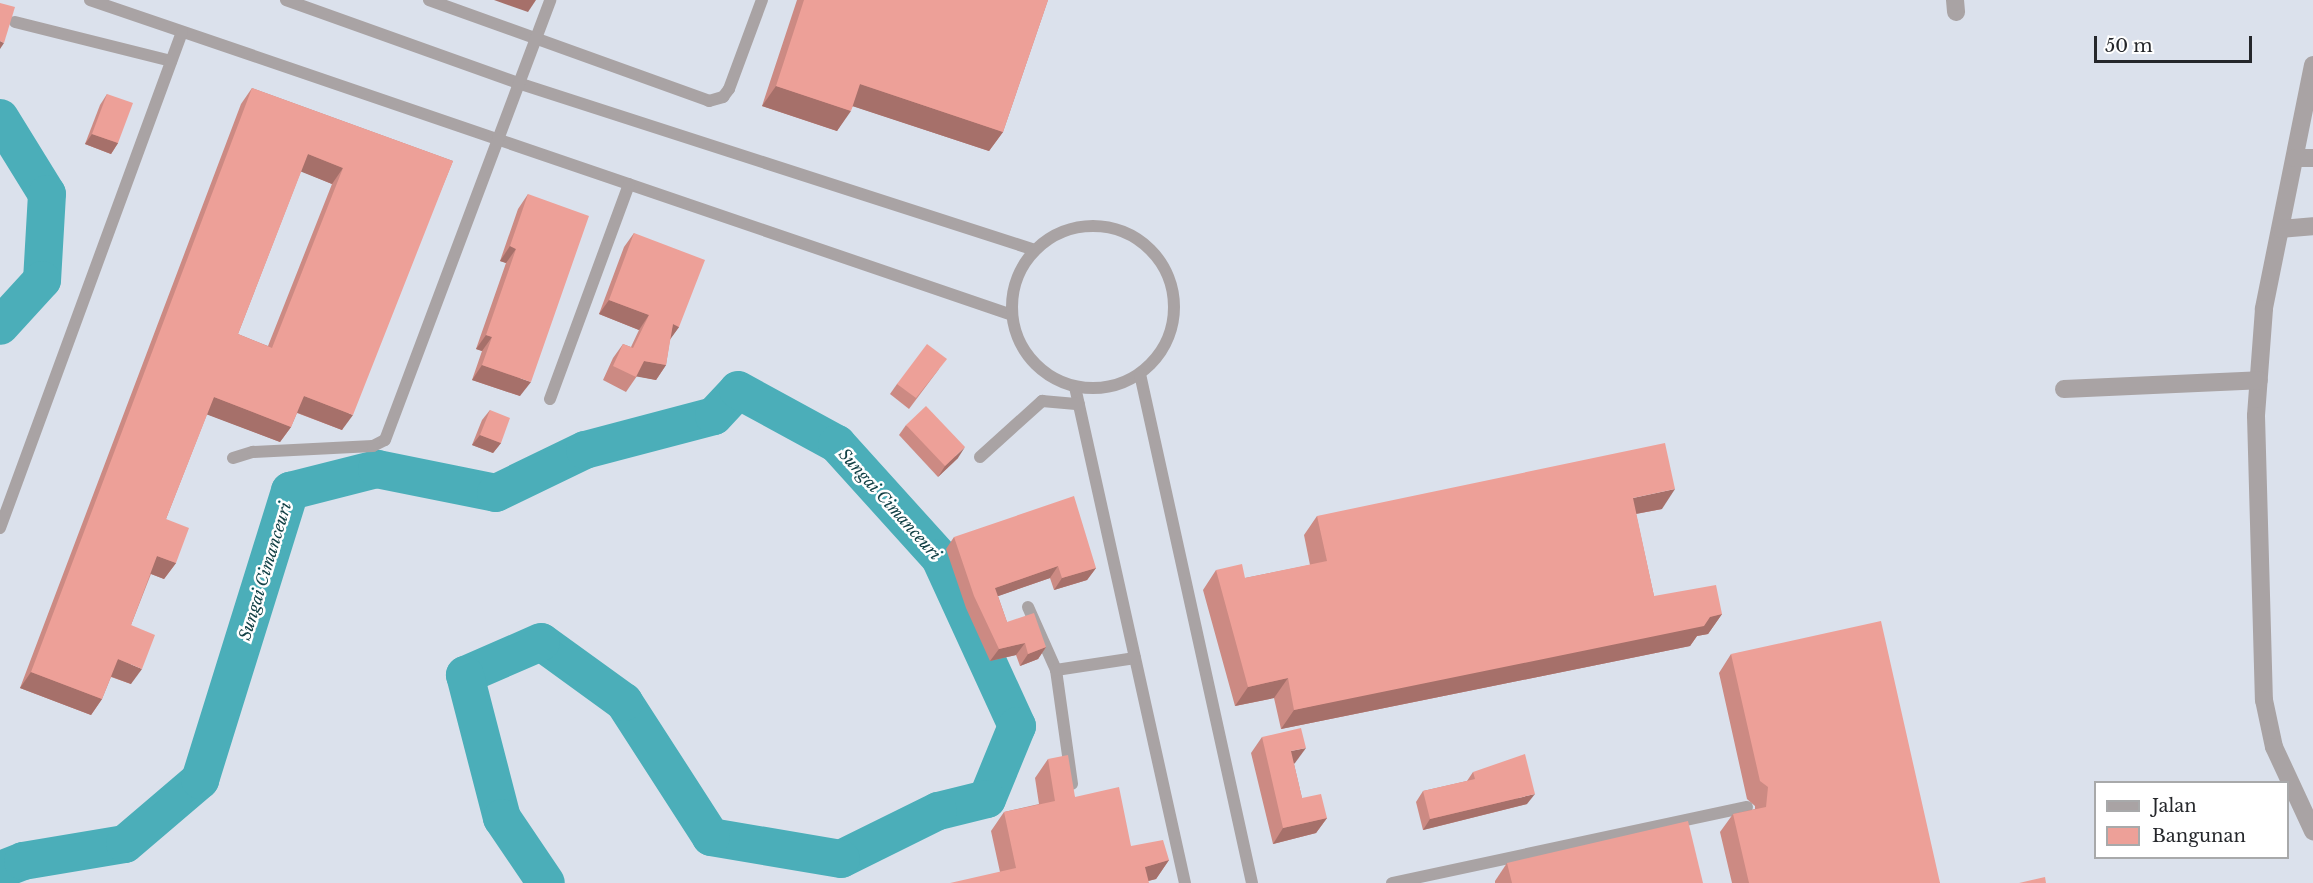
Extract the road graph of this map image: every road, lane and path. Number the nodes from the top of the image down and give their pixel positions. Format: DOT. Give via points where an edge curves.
graph roads {
  1 [pos="90,0"];
  2 [pos="286,0"];
  3 [pos="429,0"];
  4 [pos="550,0"];
  5 [pos="762,0"];
  6 [pos="112,4"];
  7 [pos="15,22"];
  8 [pos="182,32"];
  9 [pos="536,38"];
  10 [pos="171,61"];
  11 [pos="2313,65"];
  12 [pos="521,84"];
  13 [pos="502,141"];
  14 [pos="2304,158"];
  15 [pos="629,184"];
  16 [pos="2313,226"];
  17 [pos="2281,229"];
  18 [pos="1035,250"];
  19 [pos="1012,315"];
  20 [pos="1140,374"];
  21 [pos="2259,380"];
  22 [pos="1075,387"];
  23 [pos="2064,388"];
  24 [pos="550,399"];
  25 [pos="1079,404"];
  26 [pos="980,457"];
  27 [pos="233,458"];
  28 [pos="0,528"];
  29 [pos="1028,607"];
  30 [pos="1135,658"];
  31 [pos="1056,670"];
  32 [pos="1073,795"];
  33 [pos="1747,807"];
  34 [pos="2313,831"];
  35 [pos="1185,883"];
  36 [pos="1252,883"];
  37 [pos="1392,883"];
  1 -- 6 [label="lane"];
  2 -- 12 [label="lane"];
  3 -- 9 [label="lane"];
  4 -- 9 [label="lane"];
  5 -- 9 [label="lane" via="729,89 715,100"];
  6 -- 8 [label="lane"];
  7 -- 10 [label="lane"];
  8 -- 10 [label="lane"];
  8 -- 13 [label="lane"];
  9 -- 12 [label="lane"];
  10 -- 28 [label="lane"];
  11 -- 14 [label="street"];
  12 -- 13 [label="lane"];
  12 -- 18 [label="lane"];
  13 -- 15 [label="lane"];
  13 -- 27 [label="lane" via="385,440 373,446 253,452"];
  14 -- 17 [label="street"];
  15 -- 19 [label="lane"];
  15 -- 24 [label="lane"];
  16 -- 17 [label="street"];
  17 -- 21 [label="street" via="2264,309"];
  18 -- 19 [label="lane" via="1016,280"];
  18 -- 20 [label="lane" via="1063,232 1096,226 1129,234 1156,255 1172,285 1174,318 1163,350"];
  19 -- 22 [label="lane" via="1022,347 1044,373"];
  20 -- 22 [label="lane" via="1109,387"];
  20 -- 36 [label="lane"];
  21 -- 23 [label="street"];
  21 -- 34 [label="street" via="2258,597 2264,700 2274,747"];
  22 -- 25 [label="lane"];
  25 -- 26 [label="lane" via="1042,401"];
  25 -- 30 [label="lane"];
  29 -- 31 [label="lane"];
  30 -- 31 [label="lane"];
  30 -- 35 [label="lane"];
  31 -- 32 [label="lane"];
  33 -- 37 [label="lane"];
}
